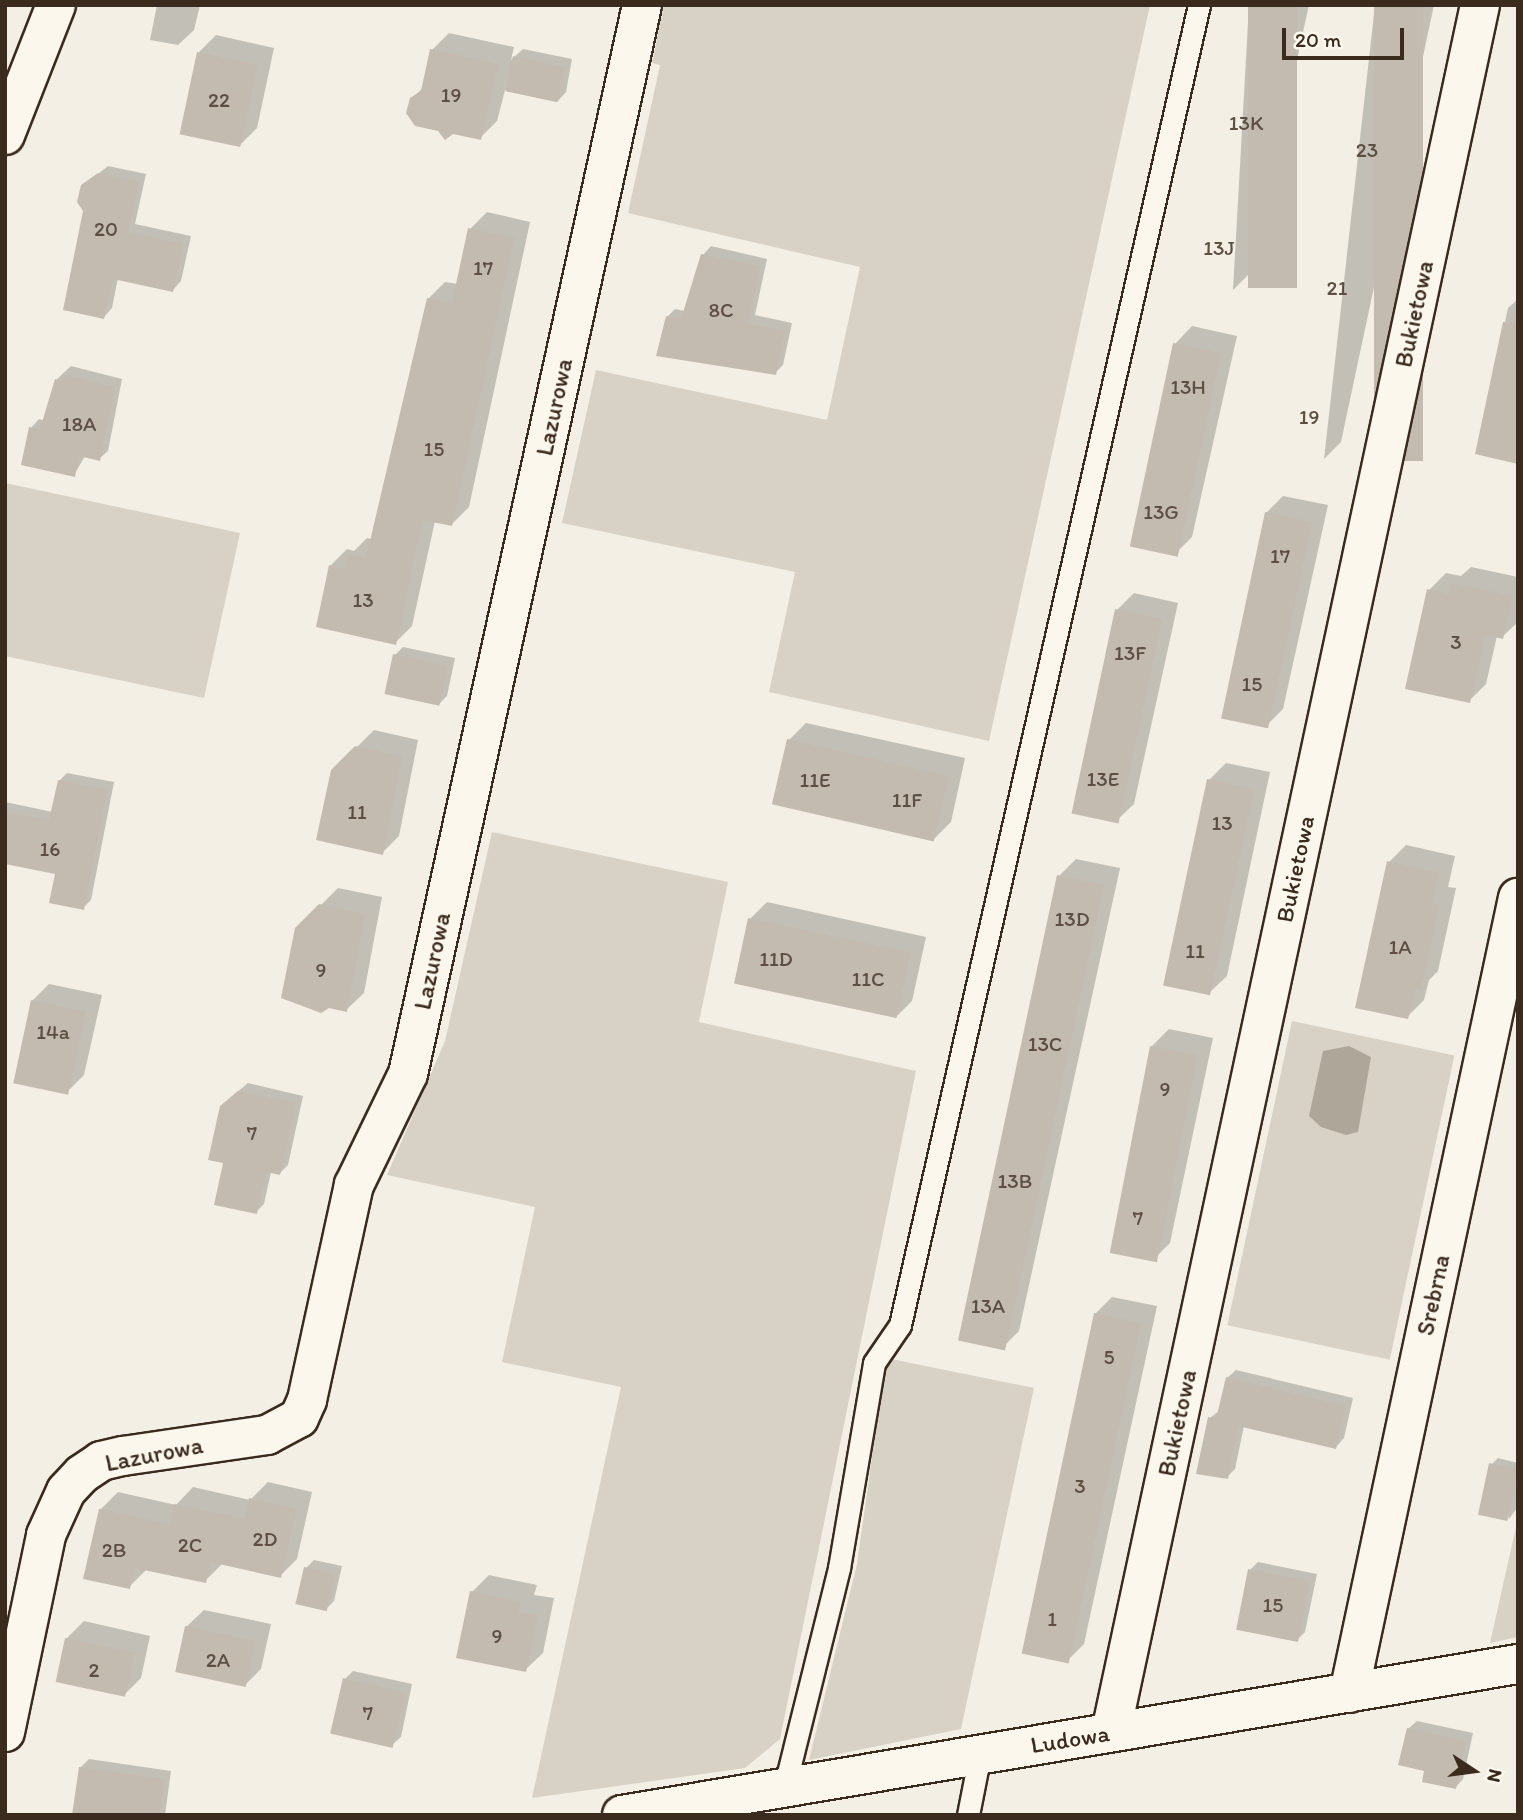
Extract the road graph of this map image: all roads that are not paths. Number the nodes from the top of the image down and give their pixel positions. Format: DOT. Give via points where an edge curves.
graph roads {
  1 [pos="56,5"];
  2 [pos="642,5"];
  3 [pos="1199,5"];
  4 [pos="1480,5"];
  5 [pos="5,135"];
  6 [pos="1518,898"];
  7 [pos="1518,1664"];
  8 [pos="1349,1693"];
  9 [pos="5,1732"];
  10 [pos="1111,1732"];
  11 [pos="980,1754"];
  12 [pos="784,1789"];
  13 [pos="622,1815"];
  14 [pos="968,1815"];
  1 -- 5 [label="street"];
  2 -- 9 [label="street, Lazurowa" via="408,1074 354,1185 307,1400 299,1418 267,1435 101,1461 66,1491 46,1535"];
  3 -- 12 [label="lane" via="900,1325 873,1363 839,1568"];
  4 -- 10 [label="street, Bukietowa"];
  6 -- 8 [label="street, Srebrna"];
  7 -- 8 [label="street, Ludowa"];
  8 -- 10 [label="street, Ludowa"];
  10 -- 11 [label="street, Ludowa"];
  11 -- 12 [label="street, Ludowa"];
  11 -- 14 [label="lane"];
  12 -- 13 [label="street, Ludowa"];
}
